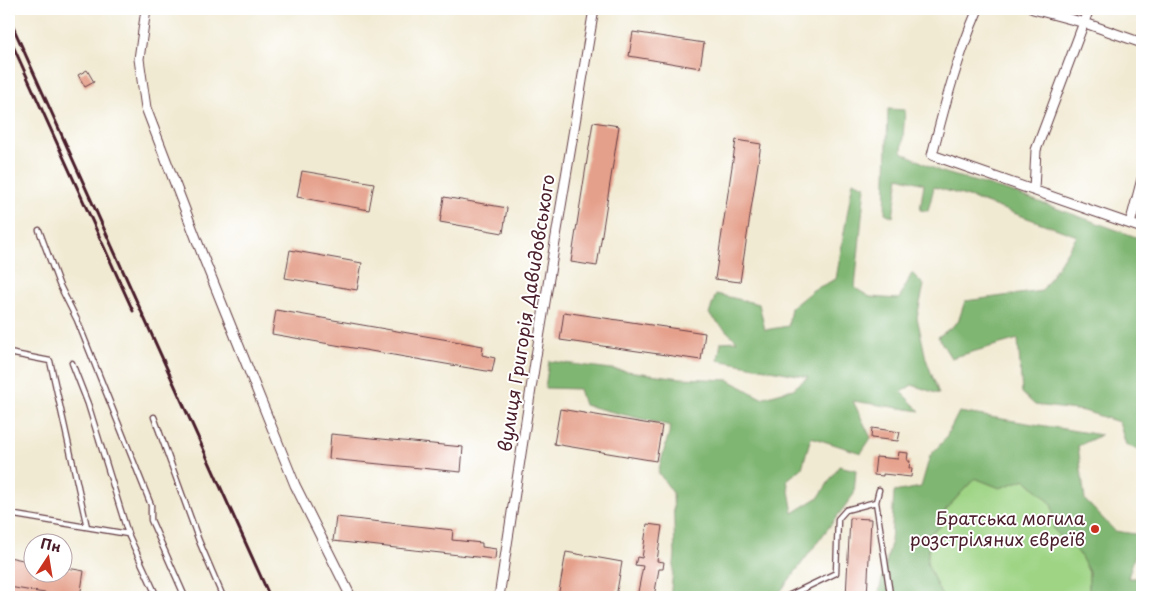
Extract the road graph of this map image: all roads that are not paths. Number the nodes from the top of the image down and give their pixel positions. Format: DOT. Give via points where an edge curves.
graph roads {
  1 [pos="146,9"];
  2 [pos="594,9"];
  3 [pos="978,9"];
  4 [pos="1034,9"];
  5 [pos="1089,9"];
  6 [pos="1085,23"];
  7 [pos="1142,43"];
  8 [pos="1142,179"];
  9 [pos="1034,190"];
  10 [pos="1130,224"];
  11 [pos="1142,228"];
  12 [pos="39,230"];
  13 [pos="9,353"];
  14 [pos="72,363"];
  15 [pos="154,417"];
  16 [pos="879,490"];
  17 [pos="876,502"];
  18 [pos="9,514"];
  19 [pos="87,527"];
  20 [pos="128,534"];
  21 [pos="157,597"];
  22 [pos="185,597"];
  23 [pos="223,597"];
  24 [pos="351,597"];
  25 [pos="499,597"];
  26 [pos="786,597"];
  27 [pos="892,597"];
  1 -- 24 [label="street" via="139,59 146,108 295,485"];
  2 -- 25 [label="street, вулиця Григорія Давидовського"];
  3 -- 9 [label="street" via="950,82 932,155"];
  4 -- 6 [label="street"];
  5 -- 6 [label="street"];
  6 -- 7 [label="street"];
  6 -- 9 [label="street" via="1036,150"];
  8 -- 10 [label="street"];
  9 -- 10 [label="street"];
  10 -- 11 [label="street"];
  12 -- 22 [label="lane" via="58,284 106,389 151,505 151,520"];
  13 -- 19 [label="lane" via="50,361"];
  14 -- 20 [label="lane"];
  15 -- 23 [label="lane"];
  16 -- 17 [label="lane"];
  17 -- 26 [label="lane" via="846,510 838,519 836,573"];
  17 -- 27 [label="lane"];
  18 -- 19 [label="lane"];
  19 -- 20 [label="lane"];
  20 -- 21 [label="lane"];
}
